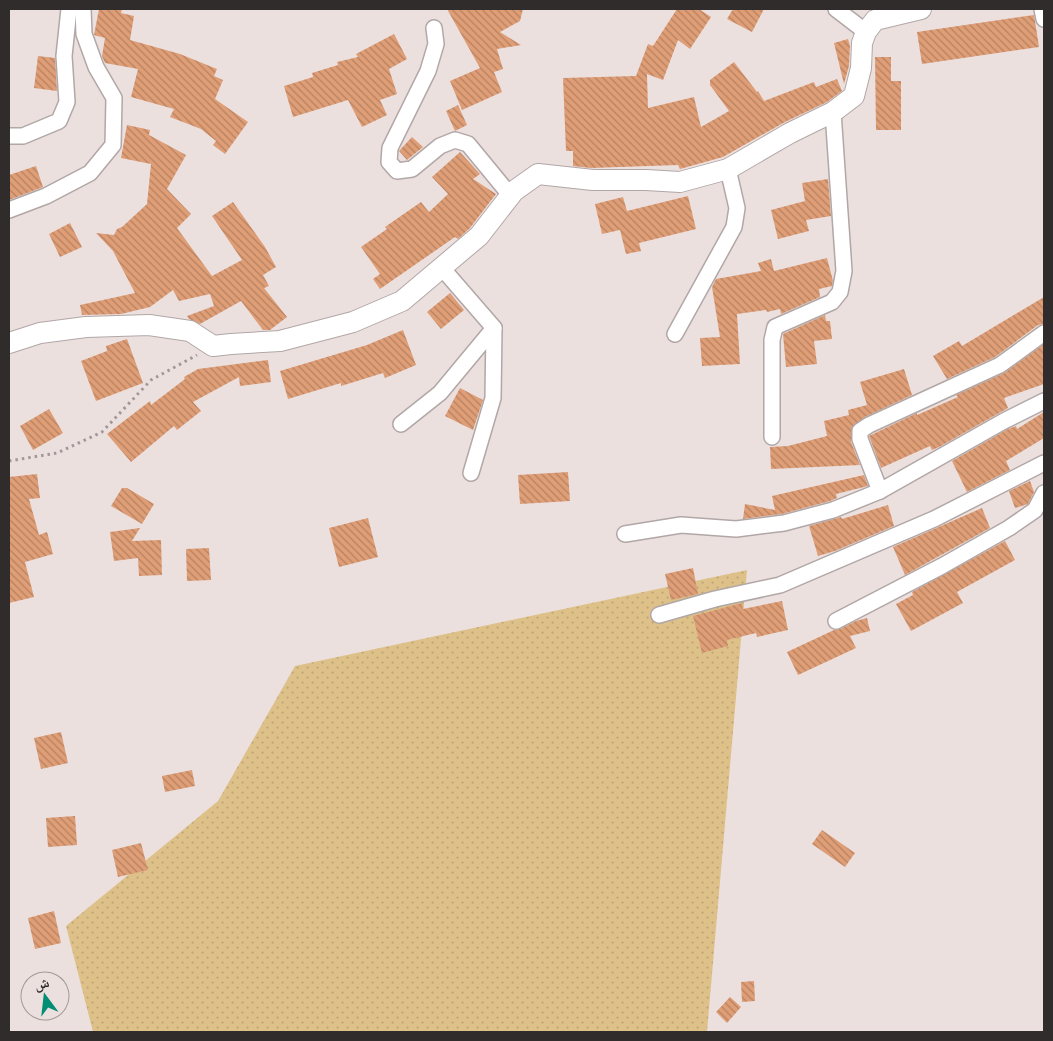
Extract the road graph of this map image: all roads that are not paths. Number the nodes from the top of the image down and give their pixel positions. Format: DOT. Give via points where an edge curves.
graph roads {
  1 [pos="68,9"];
  2 [pos="83,9"];
  3 [pos="836,9"];
  4 [pos="921,9"];
  5 [pos="1042,9"];
  6 [pos="1044,19"];
  7 [pos="434,28"];
  8 [pos="866,32"];
  9 [pos="833,112"];
  10 [pos="9,136"];
  11 [pos="728,169"];
  12 [pos="510,195"];
  13 [pos="9,210"];
  14 [pos="442,268"];
  15 [pos="494,328"];
  16 [pos="1044,333"];
  17 [pos="675,334"];
  18 [pos="9,343"];
  19 [pos="1044,401"];
  20 [pos="401,424"];
  21 [pos="772,437"];
  22 [pos="1044,463"];
  23 [pos="471,473"];
  24 [pos="880,491"];
  25 [pos="1044,493"];
  26 [pos="625,534"];
  27 [pos="659,615"];
  28 [pos="836,621"];
  1 -- 10 [label="street" via="64,56 67,102 59,122 23,136"];
  2 -- 13 [label="street" via="84,34 96,67 114,98 113,145 90,173 46,196"];
  3 -- 8 [label="street"];
  4 -- 8 [label="street" via="875,20"];
  5 -- 6 [label="street"];
  7 -- 12 [label="street" via="436,44 428,71 390,148 389,162 397,171 412,169 440,146 455,140 468,144"];
  8 -- 9 [label="street" via="854,96"];
  9 -- 11 [label="street"];
  9 -- 21 [label="street" via="844,271 840,292 832,302 775,327 772,340"];
  11 -- 12 [label="street" via="680,182 593,180 538,174"];
  11 -- 17 [label="street" via="737,208 734,227"];
  12 -- 14 [label="street" via="479,236"];
  14 -- 15 [label="street"];
  14 -- 18 [label="street" via="402,301 353,322 280,341 213,346 190,331 148,325 76,328 40,333"];
  15 -- 20 [label="street" via="440,393"];
  15 -- 23 [label="street" via="493,398"];
  16 -- 24 [label="street" via="1000,365 860,431 860,439"];
  19 -- 24 [label="street"];
  22 -- 27 [label="street" via="934,519 780,584"];
  24 -- 26 [label="street" via="833,510 784,523 736,529 681,525"];
  25 -- 28 [label="street" via="1035,510 1009,528"];
}
